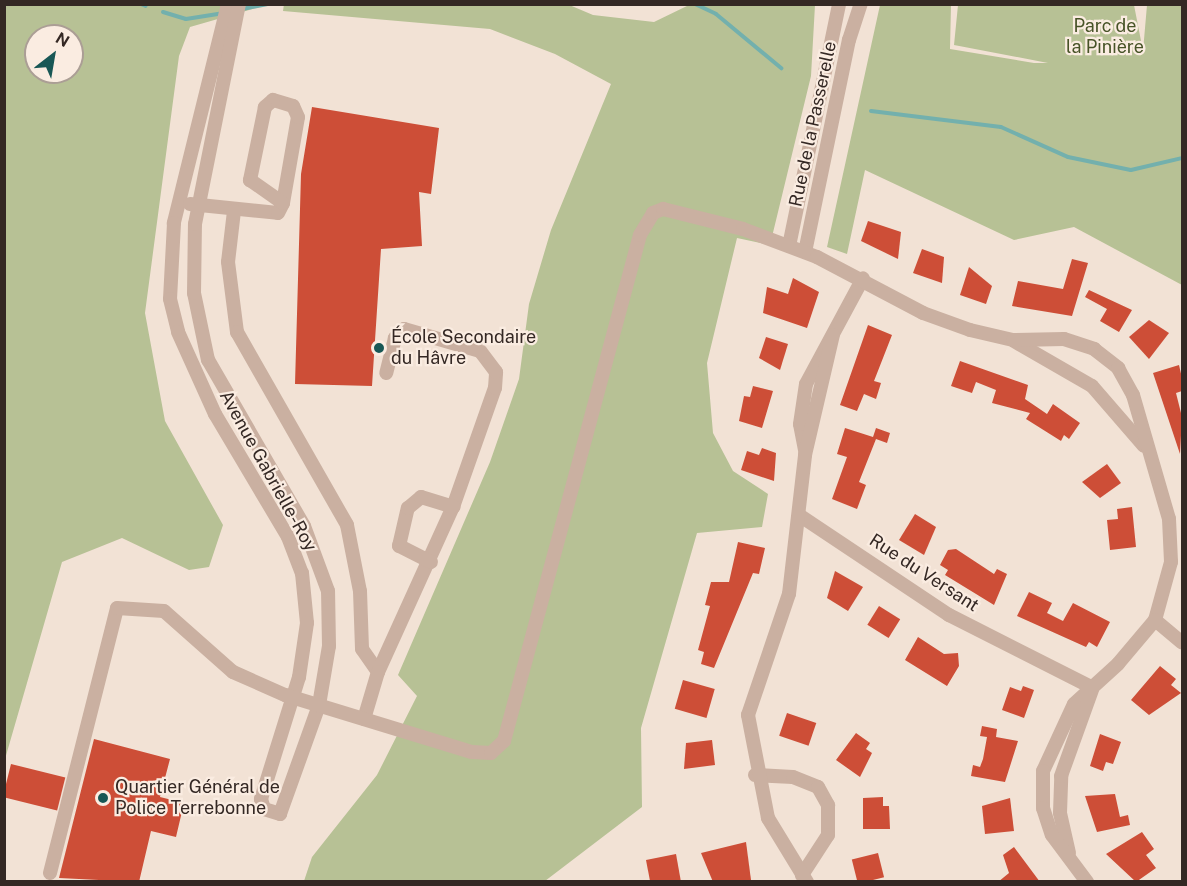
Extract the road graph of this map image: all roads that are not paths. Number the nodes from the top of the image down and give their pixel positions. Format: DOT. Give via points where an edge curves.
graph roads {
  1 [pos="228,4"];
  2 [pos="239,4"];
  3 [pos="839,4"];
  4 [pos="861,4"];
  5 [pos="228,33"];
  6 [pos="179,203"];
  7 [pos="283,203"];
  8 [pos="198,205"];
  9 [pos="234,211"];
  10 [pos="789,246"];
  11 [pos="805,252"];
  12 [pos="863,278"];
  13 [pos="1013,340"];
  14 [pos="386,373"];
  15 [pos="1149,452"];
  16 [pos="453,507"];
  17 [pos="802,517"];
  18 [pos="431,562"];
  19 [pos="1155,620"];
  20 [pos="1182,643"];
  21 [pos="378,672"];
  22 [pos="1093,688"];
  23 [pos="295,698"];
  24 [pos="319,705"];
  25 [pos="364,719"];
  26 [pos="755,775"];
  27 [pos="51,873"];
  28 [pos="805,878"];
  29 [pos="1087,882"];
  1 -- 5 [label="street, Avenue Gabrielle-Roy"];
  2 -- 5 [label="street, Avenue Gabrielle-Roy"];
  3 -- 10 [label="street, Rue de la Passerelle"];
  4 -- 11 [label="street, Rue de la Passerelle" via="849,40"];
  5 -- 6 [label="street, Avenue Gabrielle-Roy"];
  5 -- 8 [label="street, Avenue Gabrielle-Roy"];
  6 -- 8 [label="street"];
  6 -- 23 [label="street, Avenue Gabrielle-Roy" via="168,270 178,332 215,414 288,537 302,573 307,623"];
  7 -- 7 [label="street" via="298,117 294,106 273,100 265,107 250,180"];
  7 -- 9 [label="street" via="274,216"];
  8 -- 9 [label="street"];
  8 -- 24 [label="street, Avenue Gabrielle-Roy" via="194,293 208,360 312,541 328,591 329,646"];
  9 -- 21 [label="street" via="228,262 237,332 347,525 360,591 363,649"];
  10 -- 11 [label="street"];
  10 -- 25 [label="street" via="677,211 653,213 634,257 504,741 491,753 472,752"];
  11 -- 12 [label="street"];
  12 -- 13 [label="street" via="923,313"];
  12 -- 17 [label="street" via="833,335 805,455"];
  13 -- 15 [label="street" via="1092,386"];
  13 -- 15 [label="street" via="1064,339 1094,350 1118,368 1133,395"];
  14 -- 16 [label="street" via="395,338 404,330 432,334 491,359 495,388"];
  15 -- 19 [label="street" via="1169,519 1171,562"];
  16 -- 18 [label="street"];
  16 -- 18 [label="street" via="421,497 408,508 399,546"];
  17 -- 22 [label="street, Rue du Versant" via="949,615"];
  17 -- 26 [label="street" via="789,594 748,715"];
  18 -- 21 [label="street"];
  19 -- 20 [label="street"];
  19 -- 22 [label="street"];
  21 -- 25 [label="street"];
  22 -- 29 [label="street" via="1061,776 1060,813 1071,861"];
  23 -- 24 [label="street"];
  23 -- 24 [label="street, Avenue Gabrielle-Roy" via="262,794 267,811 280,814 286,807"];
  23 -- 27 [label="street" via="244,679 164,611 117,608"];
  24 -- 25 [label="street"];
  26 -- 28 [label="street" via="768,818"];
  26 -- 28 [label="street" via="793,777 818,787 828,805 828,835"];
}
